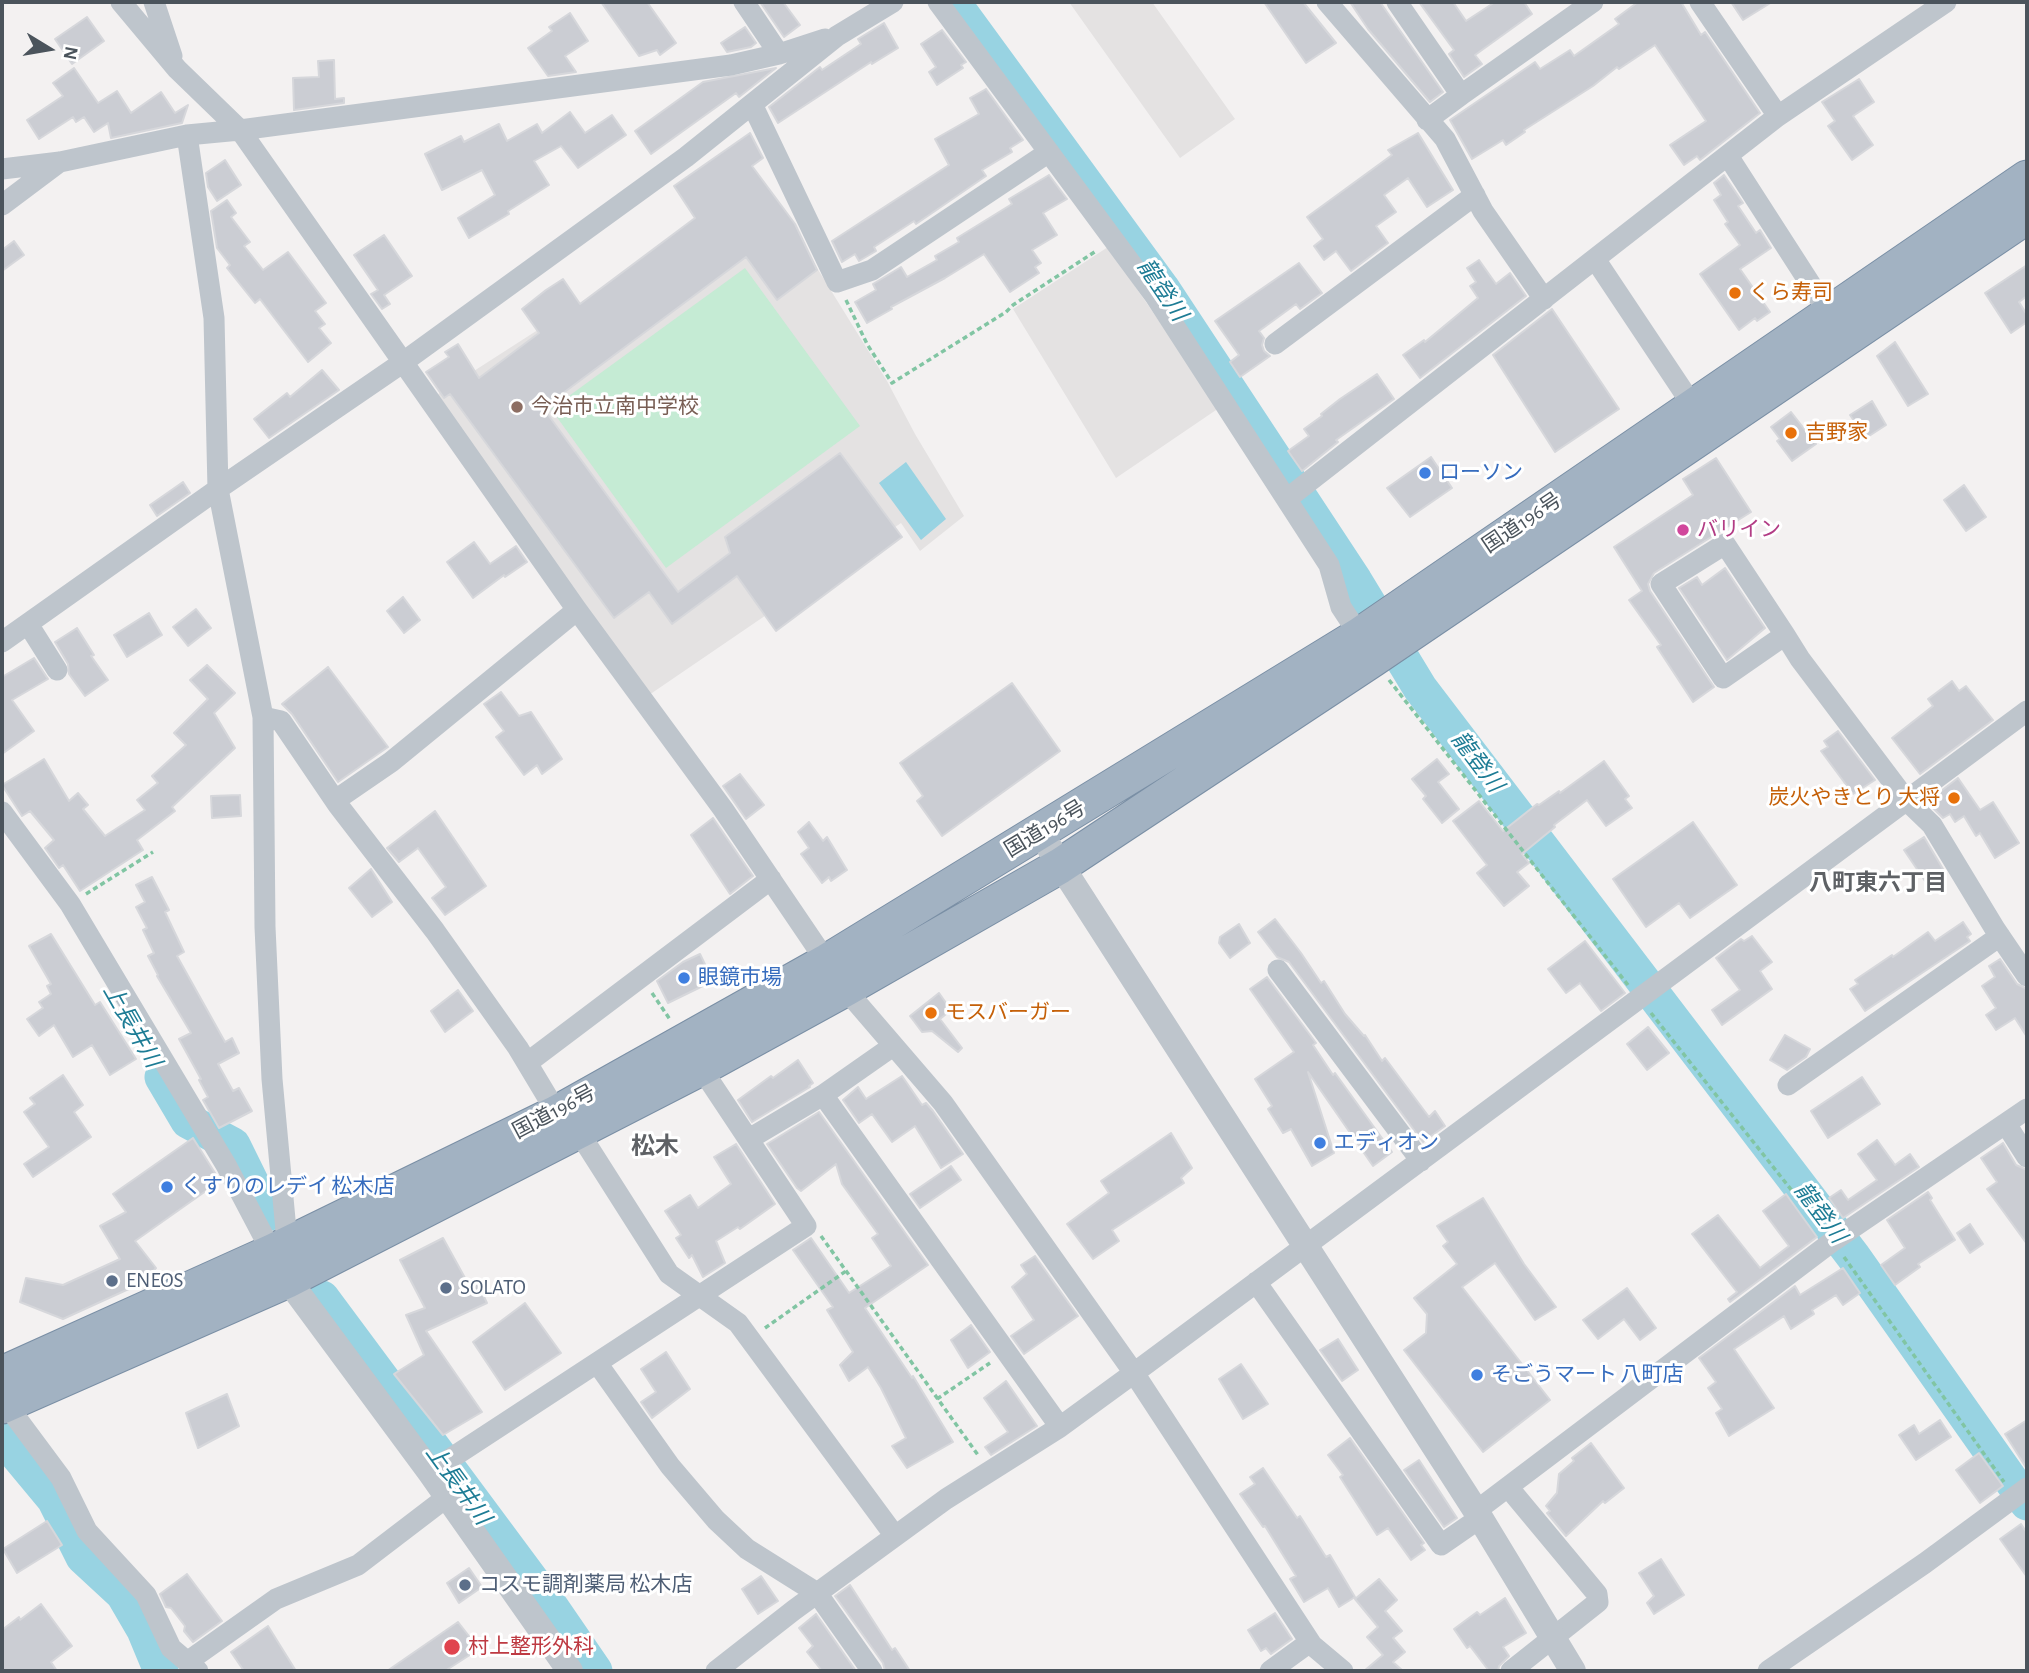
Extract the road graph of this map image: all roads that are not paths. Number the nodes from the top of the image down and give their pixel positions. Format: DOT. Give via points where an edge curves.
graph roads {
  1 [pos="121,2"];
  2 [pos="154,2"];
  3 [pos="744,2"];
  4 [pos="893,2"];
  5 [pos="938,2"];
  6 [pos="1327,2"];
  7 [pos="1396,2"];
  8 [pos="1593,2"];
  9 [pos="1700,2"];
  10 [pos="1946,2"];
  11 [pos="837,36"];
  12 [pos="779,54"];
  13 [pos="177,69"];
  14 [pos="1461,95"];
  15 [pos="752,104"];
  16 [pos="1778,116"];
  17 [pos="1427,120"];
  18 [pos="240,130"];
  19 [pos="187,135"];
  20 [pos="1049,152"];
  21 [pos="1728,156"];
  22 [pos="60,162"];
  23 [pos="2,169"];
  24 [pos="2027,178"];
  25 [pos="1475,195"];
  26 [pos="2,205"];
  27 [pos="2027,216"];
  28 [pos="1595,259"];
  29 [pos="1544,299"];
  30 [pos="1829,313"];
  31 [pos="1275,344"];
  32 [pos="402,363"];
  33 [pos="1693,406"];
  34 [pos="218,489"];
  35 [pos="1287,498"];
  36 [pos="577,610"];
  37 [pos="1403,622"];
  38 [pos="28,624"];
  39 [pos="1785,635"];
  40 [pos="2,642"];
  41 [pos="1370,645"];
  42 [pos="57,670"];
  43 [pos="2027,711"];
  44 [pos="263,717"];
  45 [pos="1907,801"];
  46 [pos="338,805"];
  47 [pos="2,812"];
  48 [pos="1040,833"];
  49 [pos="1060,866"];
  50 [pos="771,879"];
  51 [pos="2000,936"];
  52 [pos="1278,970"];
  53 [pos="837,975"];
  54 [pos="2027,976"];
  55 [pos="893,1046"];
  56 [pos="693,1055"];
  57 [pos="527,1063"];
  58 [pos="1788,1085"];
  59 [pos="823,1095"];
  60 [pos="2027,1109"];
  61 [pos="568,1122"];
  62 [pos="2006,1124"];
  63 [pos="749,1139"];
  64 [pos="2027,1157"];
  65 [pos="1421,1161"];
  66 [pos="1304,1247"];
  67 [pos="283,1258"];
  68 [pos="1256,1282"];
  69 [pos="699,1296"];
  70 [pos="597,1363"];
  71 [pos="1134,1373"];
  72 [pos="3,1395"];
  73 [pos="1059,1427"];
  74 [pos="430,1472"];
  75 [pos="1508,1487"];
  76 [pos="2021,1492"];
  77 [pos="447,1497"];
  78 [pos="1478,1515"];
  79 [pos="895,1536"];
  80 [pos="817,1593"];
  81 [pos="1553,1639"];
  82 [pos="1310,1642"];
  83 [pos="192,1667"];
  84 [pos="570,1671"];
  85 [pos="716,1671"];
  86 [pos="872,1671"];
  87 [pos="1269,1671"];
  88 [pos="1343,1671"];
  89 [pos="1511,1671"];
  90 [pos="1573,1671"];
  91 [pos="1769,1671"];
  1 -- 13 [label="street"];
  2 -- 13 [label="street"];
  3 -- 12 [label="street"];
  4 -- 11 [label="street"];
  5 -- 20 [label="street"];
  6 -- 17 [label="street"];
  7 -- 14 [label="street"];
  8 -- 14 [label="street"];
  9 -- 16 [label="street"];
  10 -- 16 [label="street"];
  11 -- 12 [label="street"];
  11 -- 15 [label="street"];
  12 -- 18 [label="street" via="732,65"];
  13 -- 18 [label="street"];
  14 -- 17 [label="street"];
  15 -- 20 [label="street" via="837,282 872,270"];
  15 -- 32 [label="street"];
  16 -- 21 [label="street"];
  17 -- 25 [label="street" via="1445,139"];
  18 -- 19 [label="street"];
  18 -- 32 [label="street"];
  19 -- 22 [label="street"];
  19 -- 34 [label="street" via="214,318"];
  20 -- 35 [label="street" via="1155,296"];
  21 -- 28 [label="street"];
  21 -- 30 [label="street"];
  22 -- 23 [label="street"];
  22 -- 26 [label="street"];
  24 -- 30 [label="highway, 国道196号"];
  25 -- 29 [label="street"];
  25 -- 31 [label="street"];
  27 -- 37 [label="highway, 国道196号"];
  28 -- 29 [label="street"];
  28 -- 33 [label="street"];
  29 -- 35 [label="street"];
  30 -- 33 [label="highway, 国道196号"];
  32 -- 34 [label="street"];
  32 -- 36 [label="street"];
  33 -- 37 [label="highway, 国道196号"];
  34 -- 38 [label="street"];
  34 -- 44 [label="street"];
  35 -- 41 [label="street" via="1329,565 1342,607"];
  36 -- 46 [label="street" via="391,762 340,797"];
  36 -- 50 [label="street"];
  37 -- 41 [label="highway, 国道196号"];
  38 -- 40 [label="street"];
  38 -- 42 [label="street"];
  39 -- 39 [label="street" via="1723,678 1661,584 1725,544"];
  39 -- 45 [label="street"];
  41 -- 48 [label="highway, 国道196号"];
  41 -- 49 [label="highway, 国道196号"];
  43 -- 45 [label="street"];
  44 -- 46 [label="street" via="281,722"];
  44 -- 67 [label="street" via="265,927"];
  45 -- 51 [label="street" via="1932,825"];
  45 -- 65 [label="street"];
  46 -- 57 [label="street" via="435,931"];
  47 -- 67 [label="street" via="70,904"];
  48 -- 49 [label="street"];
  48 -- 53 [label="highway, 国道196号"];
  49 -- 53 [label="highway, 国道196号"];
  49 -- 66 [label="street"];
  50 -- 53 [label="street"];
  50 -- 57 [label="street"];
  51 -- 54 [label="street"];
  51 -- 58 [label="street"];
  52 -- 65 [label="street"];
  53 -- 55 [label="street"];
  53 -- 56 [label="highway, 国道196号"];
  55 -- 59 [label="street"];
  55 -- 71 [label="street" via="943,1103"];
  56 -- 61 [label="highway, 国道196号"];
  56 -- 63 [label="street"];
  57 -- 61 [label="street"];
  59 -- 63 [label="street"];
  59 -- 73 [label="street"];
  60 -- 62 [label="street"];
  61 -- 67 [label="highway, 国道196号"];
  61 -- 69 [label="street" via="669,1274"];
  62 -- 64 [label="street"];
  62 -- 75 [label="street" via="1833,1241"];
  63 -- 69 [label="street" via="806,1226"];
  65 -- 66 [label="street"];
  66 -- 68 [label="street"];
  66 -- 78 [label="street"];
  67 -- 72 [label="highway, 国道196号"];
  67 -- 74 [label="street"];
  68 -- 71 [label="street"];
  68 -- 78 [label="street" via="1441,1545"];
  69 -- 70 [label="street"];
  69 -- 79 [label="street" via="738,1323"];
  70 -- 74 [label="street"];
  70 -- 80 [label="street" via="670,1466 716,1520 747,1549"];
  71 -- 73 [label="street"];
  71 -- 82 [label="street"];
  72 -- 83 [label="street" via="61,1478 88,1531 146,1595 171,1648"];
  73 -- 79 [label="street"];
  74 -- 77 [label="street"];
  75 -- 78 [label="street"];
  75 -- 81 [label="street" via="1597,1594 1598,1602"];
  76 -- 91 [label="street"];
  77 -- 83 [label="street" via="359,1564 276,1599"];
  77 -- 84 [label="street"];
  78 -- 81 [label="street"];
  79 -- 80 [label="street"];
  80 -- 85 [label="street"];
  80 -- 86 [label="street"];
  81 -- 89 [label="street"];
  81 -- 90 [label="street"];
  82 -- 87 [label="street"];
  82 -- 88 [label="street"];
}
